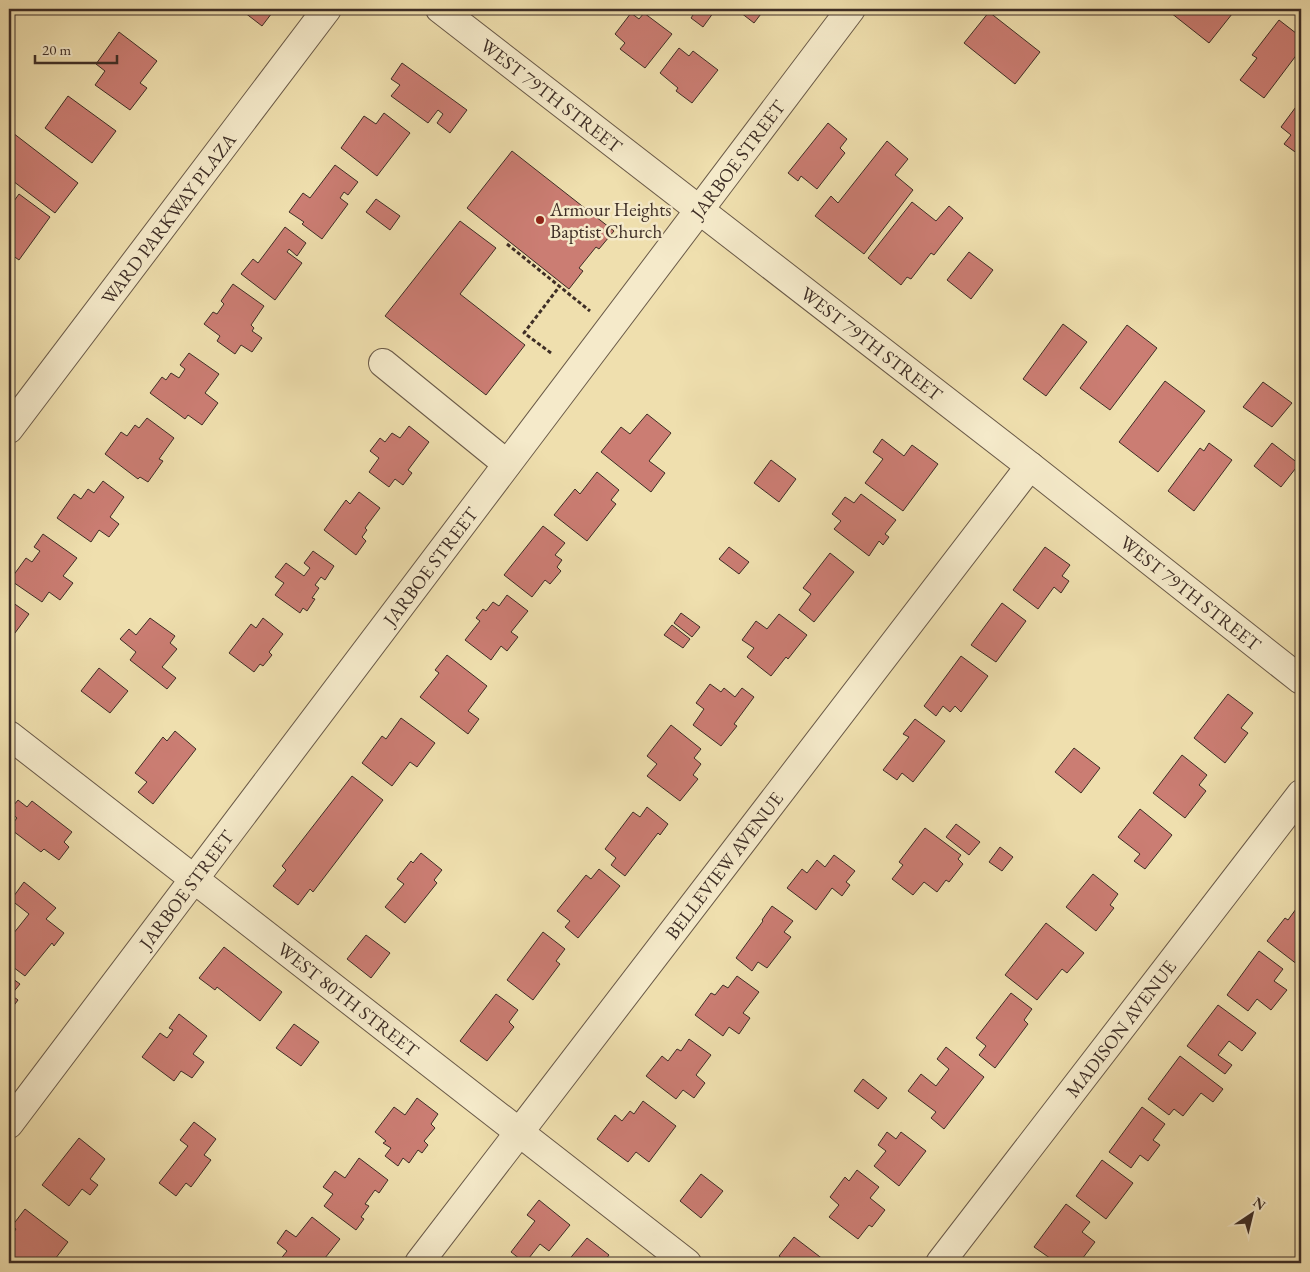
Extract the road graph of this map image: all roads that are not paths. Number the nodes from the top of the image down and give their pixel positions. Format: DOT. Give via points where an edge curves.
graph roads {
  1 [pos="327,9"];
  2 [pos="440,9"];
  3 [pos="851,9"];
  4 [pos="699,209"];
  5 [pos="383,363"];
  6 [pos="9,429"];
  7 [pos="507,464"];
  8 [pos="1030,466"];
  9 [pos="1301,680"];
  10 [pos="9,735"];
  11 [pos="1301,794"];
  12 [pos="194,879"];
  13 [pos="9,1124"];
  14 [pos="519,1131"];
  15 [pos="419,1263"];
  16 [pos="686,1263"];
  17 [pos="940,1263"];
  1 -- 6 [label="street, WARD PARKWAY PLAZA"];
  2 -- 4 [label="street, WEST 79TH STREET"];
  3 -- 4 [label="street, JARBOE STREET"];
  4 -- 7 [label="street, JARBOE STREET"];
  4 -- 8 [label="street, WEST 79TH STREET"];
  5 -- 7 [label="street"];
  7 -- 12 [label="street, JARBOE STREET"];
  8 -- 9 [label="street, WEST 79TH STREET"];
  8 -- 14 [label="street, BELLEVIEW AVENUE"];
  10 -- 12 [label="street, WEST 80TH STREET"];
  11 -- 17 [label="street, MADISON AVENUE"];
  12 -- 13 [label="street, JARBOE STREET"];
  12 -- 14 [label="street, WEST 80TH STREET"];
  14 -- 15 [label="street, BELLEVIEW AVENUE"];
  14 -- 16 [label="street, WEST 80TH STREET"];
}
